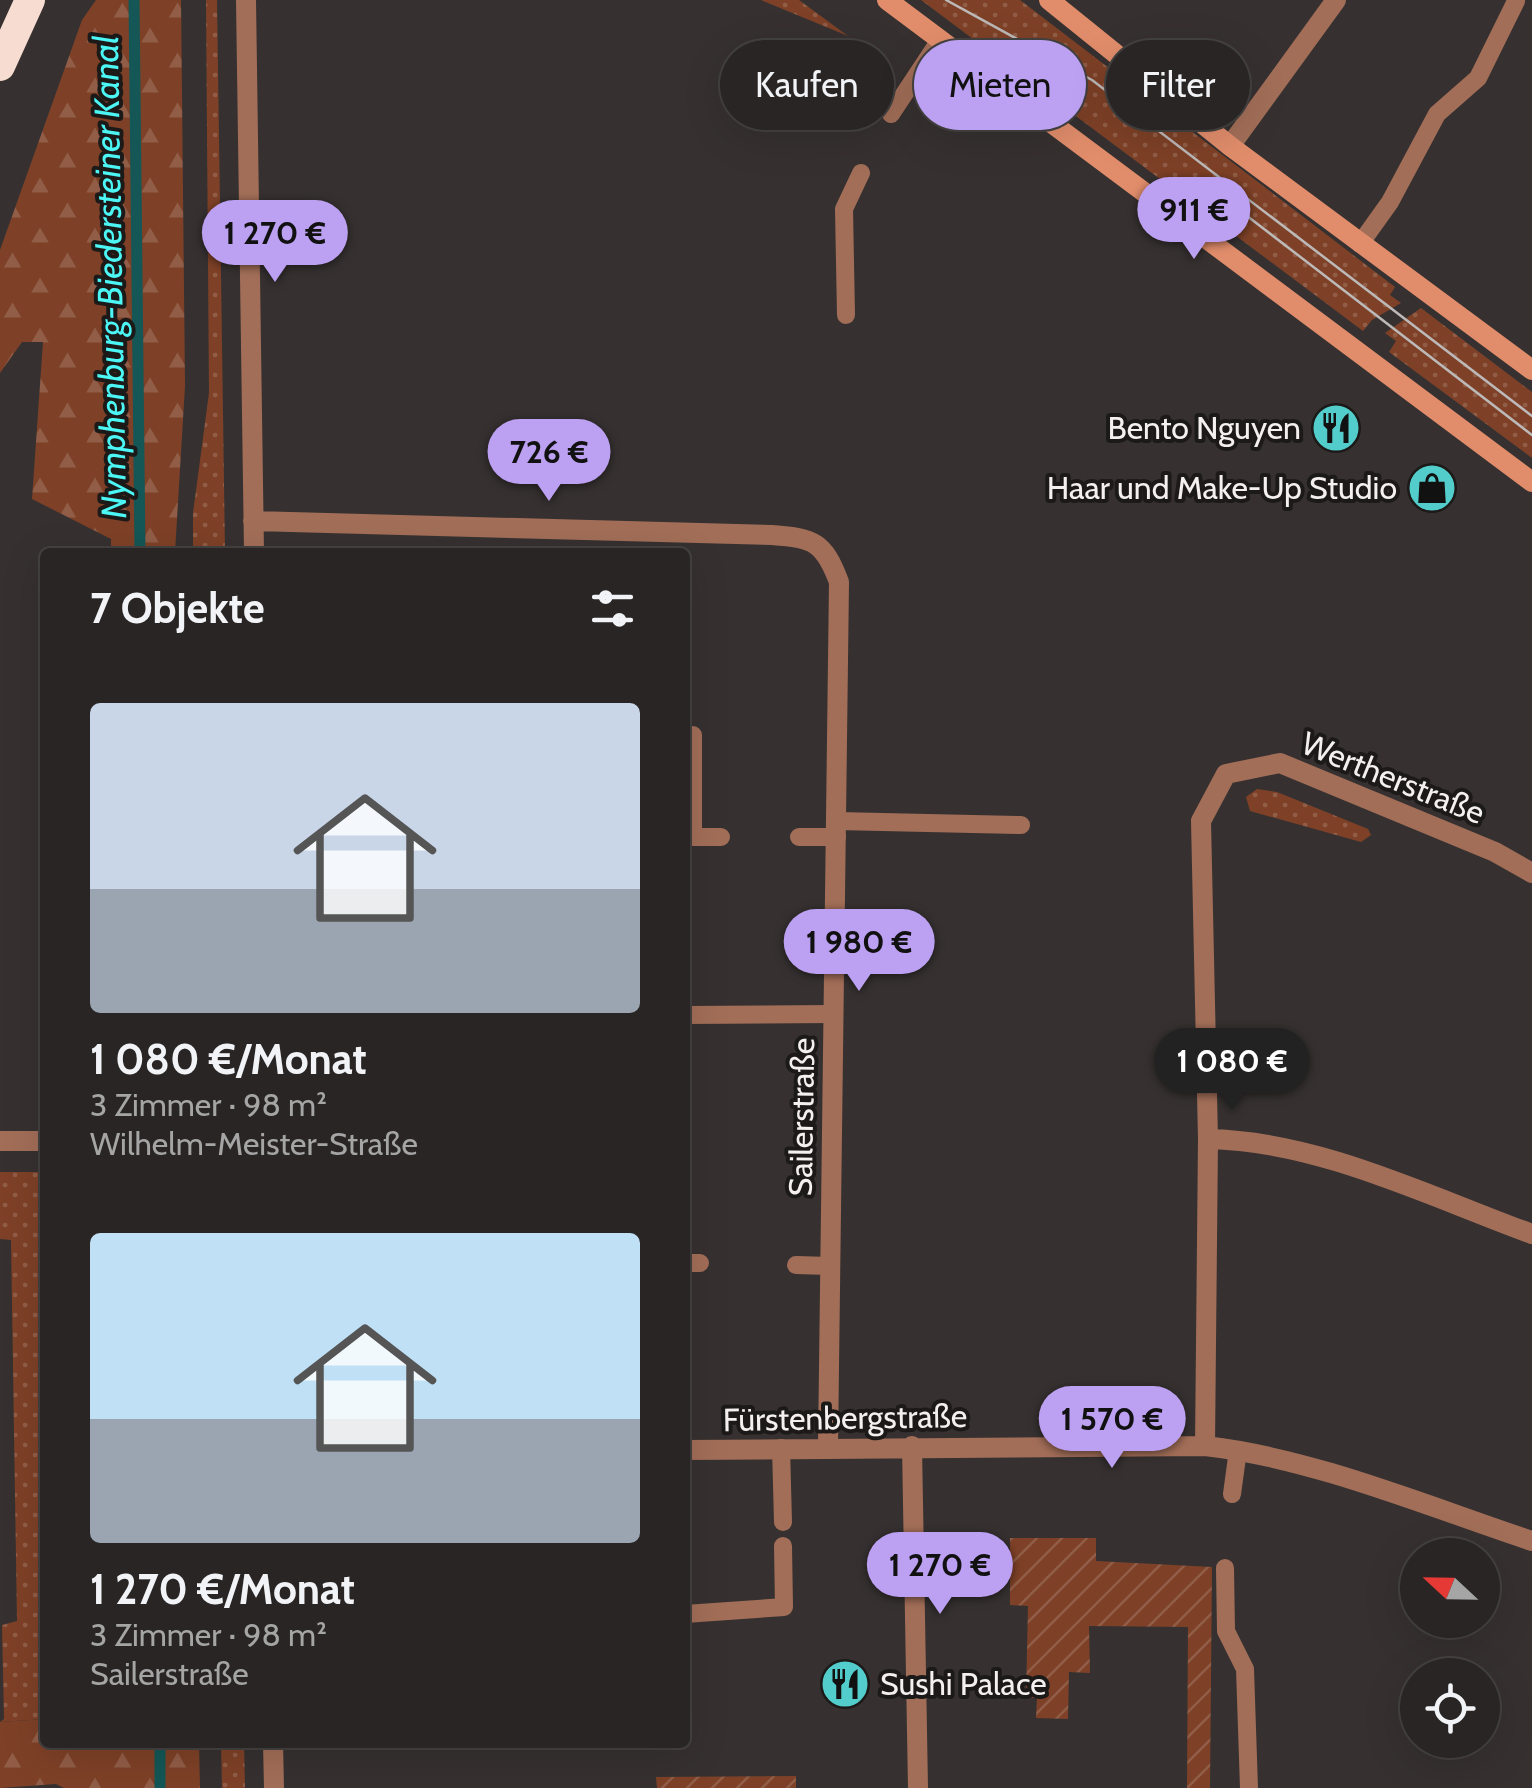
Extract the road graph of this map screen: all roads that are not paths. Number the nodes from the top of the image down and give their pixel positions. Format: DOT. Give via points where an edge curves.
graph roads {
  1 [pos="30,0"];
  2 [pos="246,0"];
  3 [pos="888,0"];
  4 [pos="1049,0"];
  5 [pos="1336,0"];
  6 [pos="1516,0"];
  7 [pos="940,40"];
  8 [pos="0,66"];
  9 [pos="914,79"];
  10 [pos="894,109"];
  11 [pos="1061,130"];
  12 [pos="1230,146"];
  13 [pos="862,173"];
  14 [pos="1360,244"];
  15 [pos="846,315"];
  16 [pos="1532,370"];
  17 [pos="1532,482"];
  18 [pos="254,521"];
  19 [pos="254,548"];
  20 [pos="693,735"];
  21 [pos="690,812"];
  22 [pos="1021,825"];
  23 [pos="837,829"];
  24 [pos="690,837"];
  25 [pos="721,837"];
  26 [pos="799,837"];
  27 [pos="1532,872"];
  28 [pos="834,1014"];
  29 [pos="690,1015"];
  30 [pos="1208,1139"];
  31 [pos="0,1141"];
  32 [pos="40,1141"];
  33 [pos="1532,1234"];
  34 [pos="796,1265"];
  35 [pos="830,1266"];
  36 [pos="828,1446"];
  37 [pos="912,1446"];
  38 [pos="1205,1446"];
  39 [pos="781,1448"];
  40 [pos="690,1450"];
  41 [pos="1238,1450"];
  42 [pos="1232,1494"];
  43 [pos="782,1522"];
  44 [pos="1532,1541"];
  45 [pos="783,1546"];
  46 [pos="1225,1568"];
  47 [pos="690,1614"];
  48 [pos="273,1748"];
  49 [pos="274,1788"];
  50 [pos="918,1788"];
  51 [pos="1249,1788"];
  1 -- 8 [label="highway"];
  2 -- 18 [label="street"];
  3 -- 7 [label="main road"];
  4 -- 12 [label="main road"];
  5 -- 12 [label="street"];
  6 -- 14 [label="lane" via="1478,78 1437,114"];
  9 -- 10 [label="lane"];
  11 -- 17 [label="main road"];
  12 -- 14 [label="main road"];
  13 -- 15 [label="lane" via="844,209"];
  14 -- 16 [label="main road"];
  18 -- 19 [label="street"];
  18 -- 23 [label="street, Sailerstraße" via="804,538 828,552 839,582"];
  20 -- 21 [label="lane"];
  22 -- 23 [label="lane"];
  23 -- 26 [label="lane"];
  23 -- 28 [label="street, Sailerstraße"];
  24 -- 25 [label="lane"];
  27 -- 30 [label="street, Wertherstraße" via="1280,764 1226,774 1201,821"];
  28 -- 29 [label="lane"];
  28 -- 35 [label="street, Sailerstraße"];
  30 -- 33 [label="street" via="1255,1140 1322,1158"];
  30 -- 38 [label="street"];
  31 -- 32 [label="street"];
  34 -- 35 [label="lane"];
  35 -- 36 [label="street, Sailerstraße"];
  36 -- 37 [label="street, Fürstenbergstraße"];
  36 -- 39 [label="street, Fürstenbergstraße"];
  37 -- 38 [label="street, Fürstenbergstraße"];
  37 -- 50 [label="street"];
  38 -- 41 [label="street, Fürstenbergstraße"];
  39 -- 40 [label="street, Fürstenbergstraße"];
  39 -- 43 [label="lane"];
  41 -- 42 [label="lane"];
  41 -- 44 [label="street, Fürstenbergstraße"];
  45 -- 47 [label="lane" via="784,1606"];
  46 -- 51 [label="lane" via="1226,1631 1245,1669"];
  48 -- 49 [label="street"];
}
